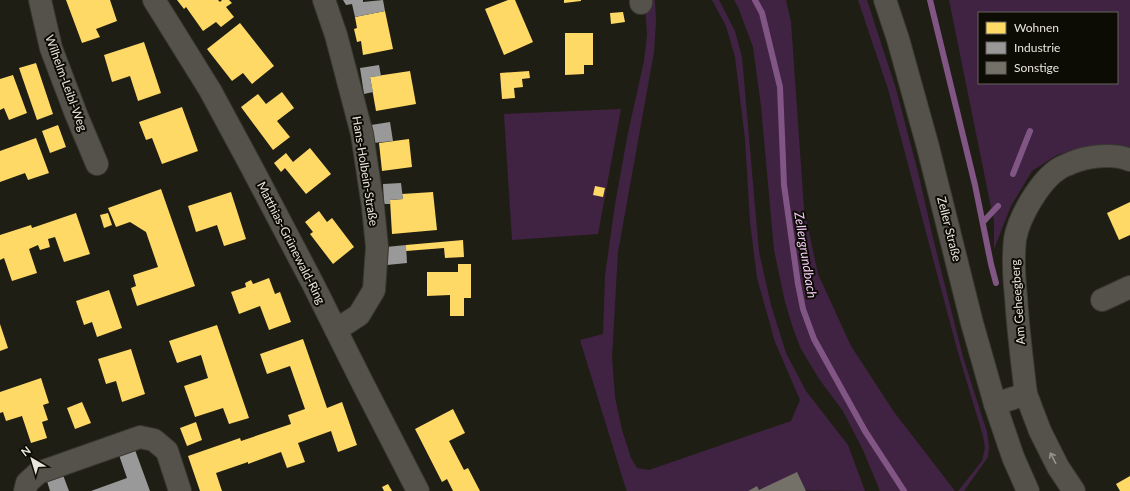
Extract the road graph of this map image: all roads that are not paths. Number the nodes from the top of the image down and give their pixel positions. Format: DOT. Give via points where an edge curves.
graph roads {
  1 [pos="40,0"];
  2 [pos="154,0"];
  3 [pos="324,0"];
  4 [pos="885,0"];
  5 [pos="1130,160"];
  6 [pos="97,164"];
  7 [pos="1130,287"];
  8 [pos="1102,300"];
  9 [pos="336,330"];
  10 [pos="1026,394"];
  11 [pos="995,404"];
  12 [pos="24,491"];
  13 [pos="180,491"];
  14 [pos="418,491"];
  15 [pos="1028,491"];
  16 [pos="1074,491"];
  1 -- 6 [label="street, Wilhelm-Leibl-Weg" via="51,48"];
  2 -- 9 [label="street, Matthias-Grünewald-Ring" via="210,90"];
  3 -- 9 [label="street, Hans-Holbein-Straße" via="362,134 377,247 374,290 359,315"];
  4 -- 11 [label="street, Zeller Straße" via="928,147"];
  5 -- 10 [label="street, Am Geheegberg" via="1112,156 1090,158 1059,168 1033,197 1021,220 1016,238 1014,268"];
  7 -- 8 [label="street"];
  9 -- 14 [label="street, Matthias-Grünewald-Ring"];
  10 -- 11 [label="street"];
  16 -- 10 [label="street, Am Geheegberg, one-way" via="1040,431"];
  11 -- 15 [label="street, Zeller Straße"];
  12 -- 13 [label="street" via="27,483 38,473 140,438 154,440 167,451"];
}
